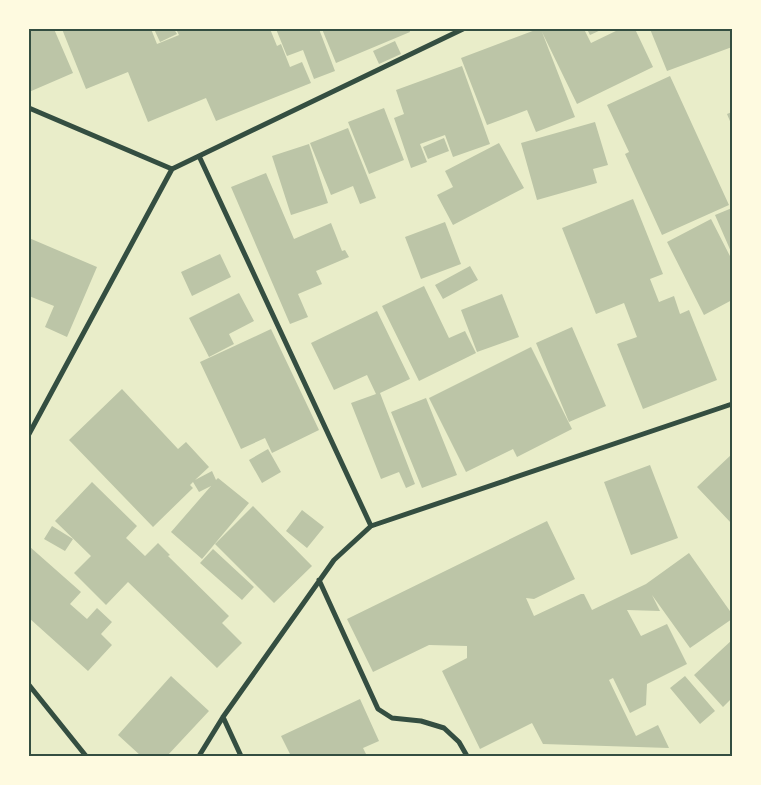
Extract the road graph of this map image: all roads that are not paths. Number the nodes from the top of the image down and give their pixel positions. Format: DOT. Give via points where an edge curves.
graph roads {
  1 [pos="463,29"];
  2 [pos="29,108"];
  3 [pos="199,156"];
  4 [pos="172,169"];
  5 [pos="732,404"];
  6 [pos="29,434"];
  7 [pos="372,526"];
  8 [pos="319,580"];
  9 [pos="29,685"];
  10 [pos="223,717"];
  11 [pos="86,756"];
  12 [pos="199,756"];
  13 [pos="242,756"];
  14 [pos="467,756"];
  1 -- 3 [label="street"];
  2 -- 4 [label="street"];
  3 -- 4 [label="street"];
  3 -- 7 [label="street"];
  4 -- 6 [label="street"];
  5 -- 7 [label="street"];
  7 -- 8 [label="street" via="334,560"];
  8 -- 10 [label="street"];
  8 -- 14 [label="street" via="378,709 392,718 444,728 459,742"];
  9 -- 11 [label="street"];
  10 -- 12 [label="street"];
  10 -- 13 [label="street"];
}
